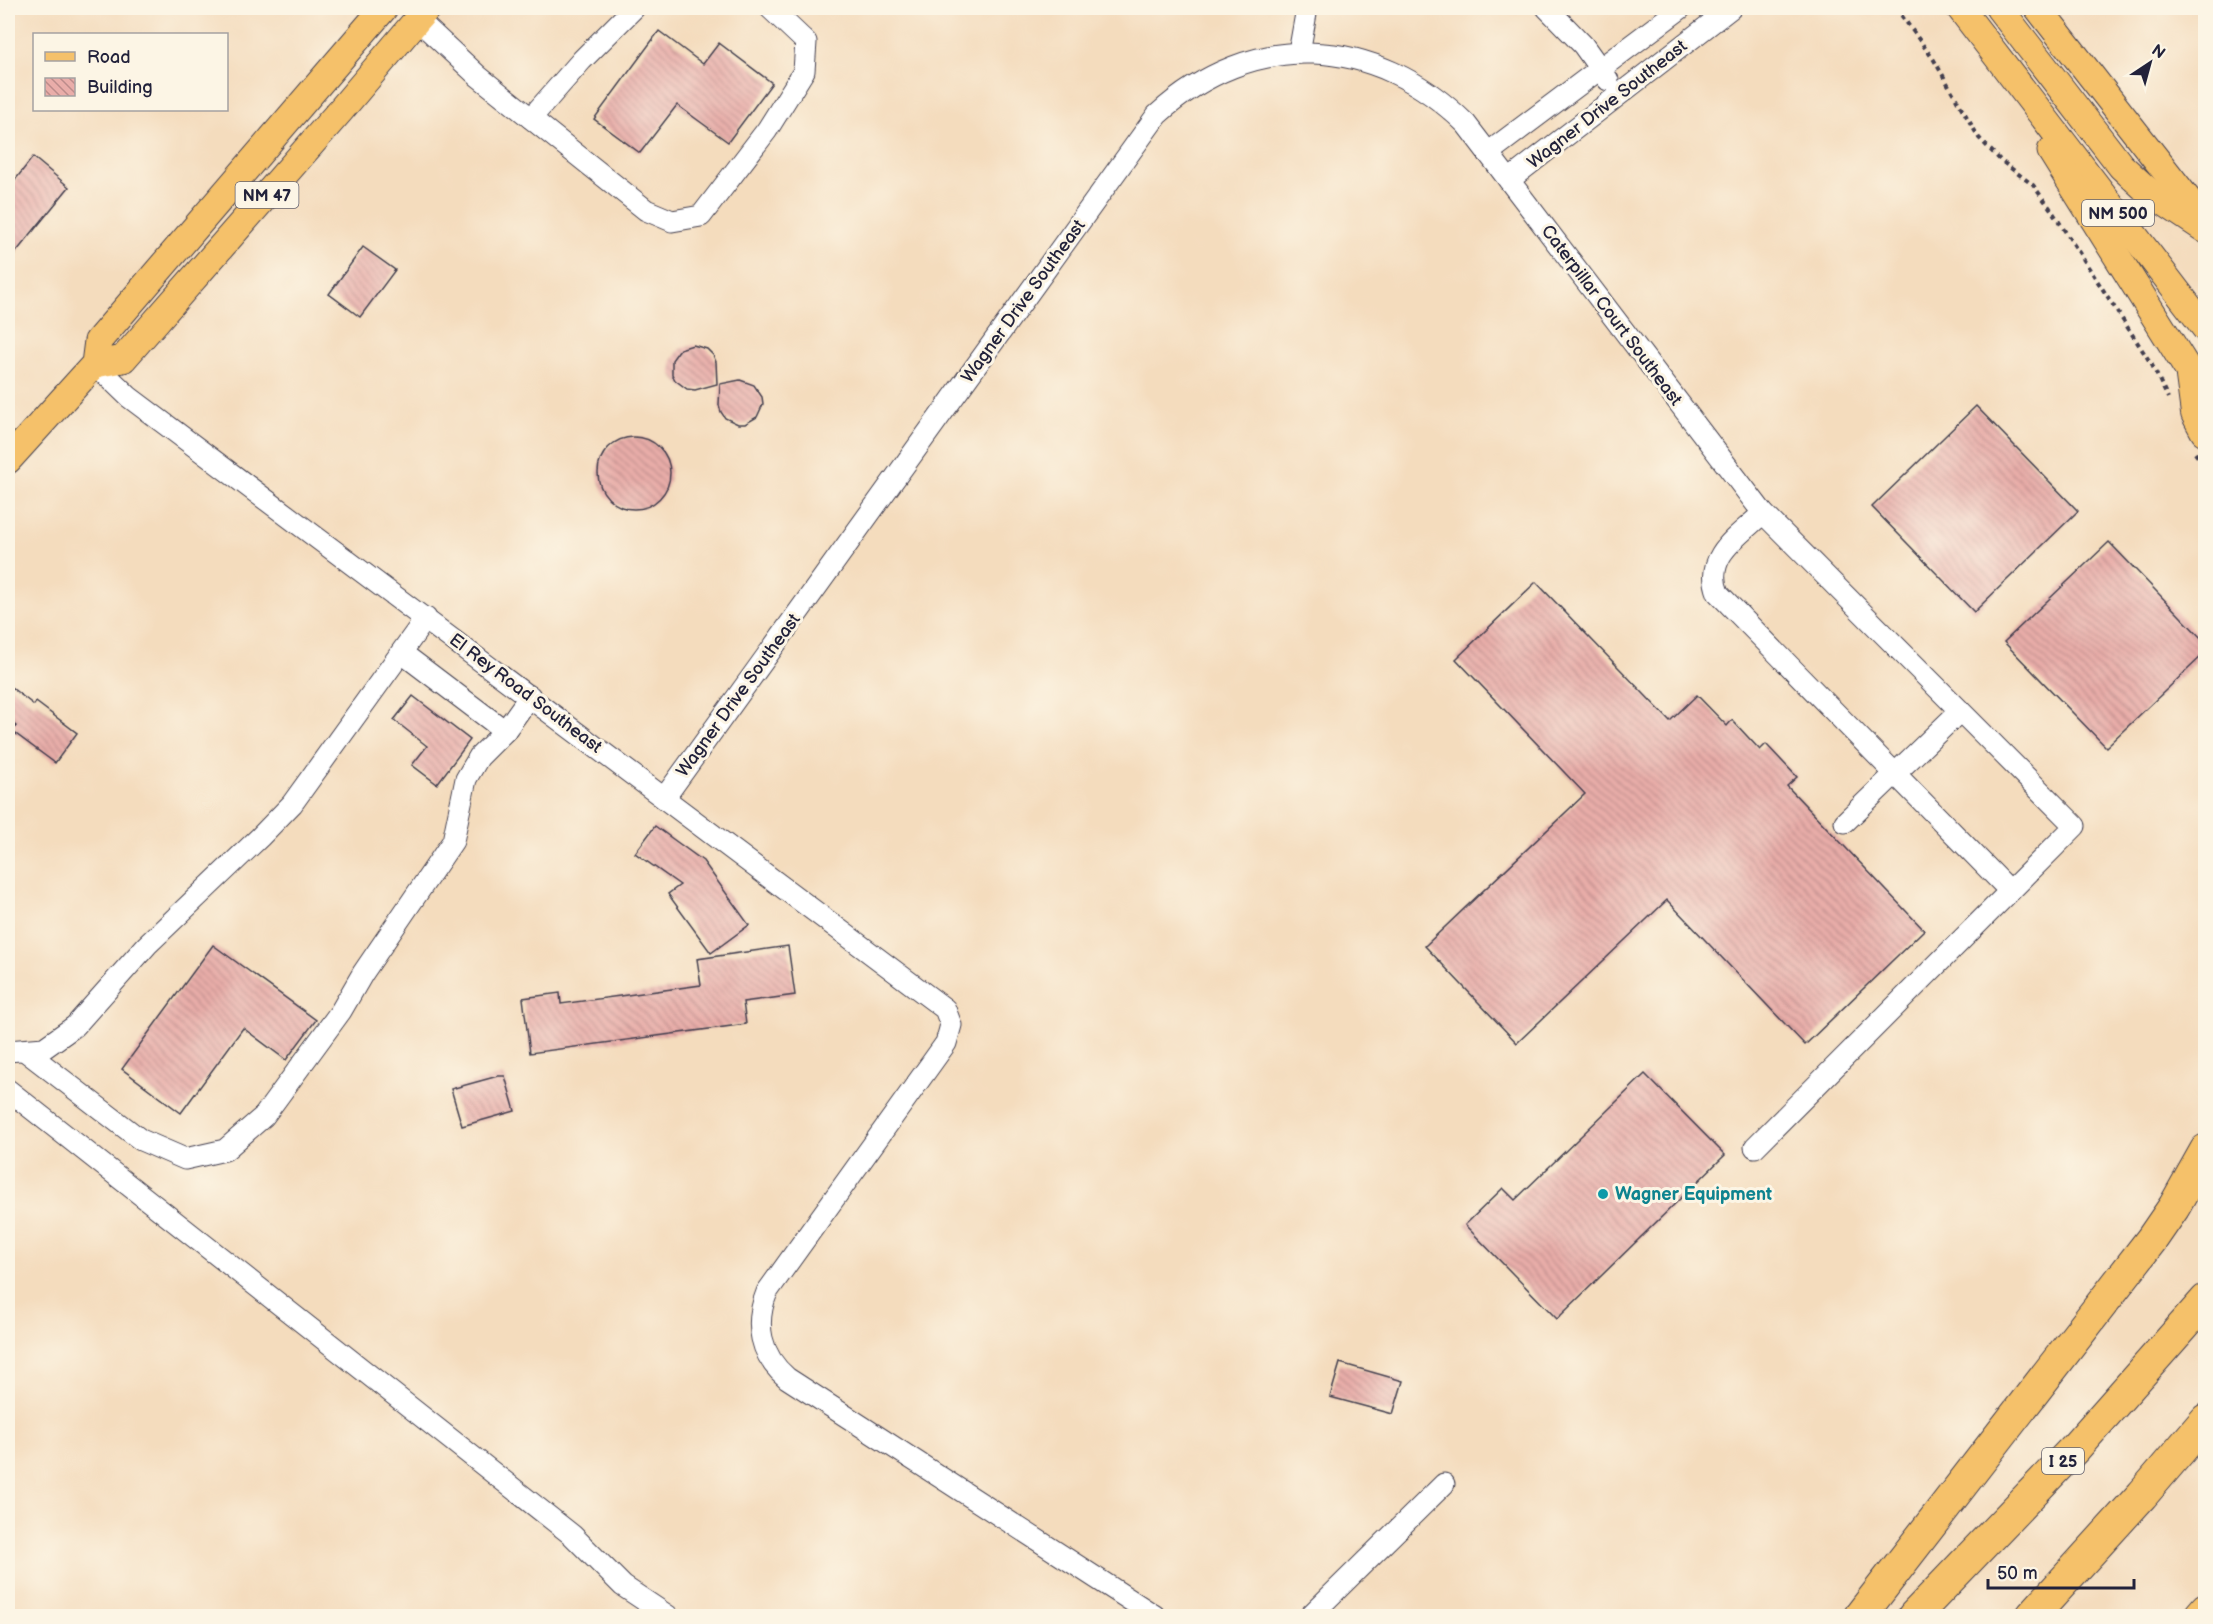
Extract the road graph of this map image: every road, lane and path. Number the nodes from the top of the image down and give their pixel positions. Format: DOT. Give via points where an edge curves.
graph roads {
  1 [pos="384,8"];
  2 [pos="634,8"];
  3 [pos="770,8"];
  4 [pos="1307,8"];
  5 [pos="1547,8"];
  6 [pos="1681,8"];
  7 [pos="1731,8"];
  8 [pos="1896,8"];
  9 [pos="1960,8"];
  10 [pos="1999,8"];
  11 [pos="2038,8"];
  12 [pos="422,14"];
  13 [pos="1299,54"];
  14 [pos="1600,69"];
  15 [pos="314,90"];
  16 [pos="1619,94"];
  17 [pos="2030,97"];
  18 [pos="340,111"];
  19 [pos="531,118"];
  20 [pos="1488,153"];
  21 [pos="1509,180"];
  22 [pos="2205,222"];
  23 [pos="2205,230"];
  24 [pos="2205,329"];
  25 [pos="95,364"];
  26 [pos="2198,384"];
  27 [pos="2171,406"];
  28 [pos="2199,440"];
  29 [pos="8,460"];
  30 [pos="2205,468"];
  31 [pos="1763,513"];
  32 [pos="426,618"];
  33 [pos="402,653"];
  34 [pos="530,696"];
  35 [pos="1960,711"];
  36 [pos="505,731"];
  37 [pos="1895,774"];
  38 [pos="665,797"];
  39 [pos="1845,822"];
  40 [pos="2010,891"];
  41 [pos="16,1050"];
  42 [pos="8,1090"];
  43 [pos="1755,1147"];
  44 [pos="2205,1150"];
  45 [pos="2205,1300"];
  46 [pos="2205,1420"];
  47 [pos="1444,1484"];
  48 [pos="2205,1609"];
  49 [pos="668,1617"];
  50 [pos="1155,1617"];
  51 [pos="1310,1617"];
  52 [pos="1860,1617"];
  53 [pos="1914,1617"];
  54 [pos="2032,1617"];
  55 [pos="2200,1617"];
  1 -- 15 [label="main road, NM 47"];
  2 -- 19 [label="street"];
  3 -- 19 [label="street" via="806,42 804,71 767,130 701,216 672,221 646,210"];
  4 -- 13 [label="street"];
  5 -- 14 [label="street"];
  6 -- 14 [label="street, Wagner Drive Southeast"];
  7 -- 16 [label="street, Wagner Drive Southeast"];
  8 -- 27 [label="path" via="1934,60 1979,138 2033,185 2050,208 2152,365"];
  9 -- 17 [label="main road, NM 500"];
  10 -- 23 [label="main road" via="2121,166 2150,192"];
  11 -- 22 [label="main road"];
  12 -- 18 [label="main road, NM 47"];
  12 -- 19 [label="street" via="477,76"];
  13 -- 20 [label="street, Wagner Drive Southeast" via="1368,62 1412,80 1466,124"];
  13 -- 38 [label="street, Wagner Drive Southeast" via="1253,60 1211,76 1157,115"];
  14 -- 16 [label="street"];
  14 -- 20 [label="street, Wagner Drive Southeast"];
  15 -- 18 [label="street"];
  15 -- 25 [label="main road, NM 47" via="98,341"];
  16 -- 21 [label="street, Wagner Drive Southeast"];
  17 -- 24 [label="main road, NM 500"];
  17 -- 26 [label="main road" via="2051,150"];
  18 -- 25 [label="main road, NM 47" via="123,359"];
  20 -- 21 [label="street, Wagner Drive Southeast"];
  21 -- 31 [label="street, Caterpillar Court Southeast"];
  25 -- 29 [label="main road, NM 47"];
  25 -- 32 [label="street, El Rey Road Southeast" via="129,397"];
  26 -- 28 [label="highway"];
  28 -- 30 [label="path"];
  31 -- 35 [label="street, Caterpillar Court Southeast"];
  31 -- 37 [label="street" via="1716,561 1713,576 1718,593"];
  32 -- 33 [label="street"];
  32 -- 34 [label="street, El Rey Road Southeast"];
  33 -- 36 [label="street"];
  33 -- 41 [label="street" via="292,804 260,837 147,945 75,1026 44,1048"];
  34 -- 36 [label="street"];
  34 -- 38 [label="street, El Rey Road Southeast"];
  35 -- 37 [label="street"];
  35 -- 40 [label="street, Caterpillar Court Southeast" via="2075,826"];
  36 -- 41 [label="street" via="479,757 466,779 453,841 340,1011 264,1116 225,1150 185,1160 141,1140"];
  37 -- 39 [label="street"];
  37 -- 40 [label="street"];
  38 -- 50 [label="street, El Rey Road Southeast" via="939,1003 951,1025 946,1043 767,1292 759,1316 761,1340 771,1361 787,1378"];
  40 -- 43 [label="street"];
  42 -- 49 [label="street" via="562,1528 623,1586"];
  44 -- 52 [label="highway" via="2152,1239"];
  45 -- 53 [label="highway, I 25" via="2076,1447"];
  46 -- 54 [label="highway"];
  47 -- 51 [label="street"];
  48 -- 55 [label="highway"];
}
